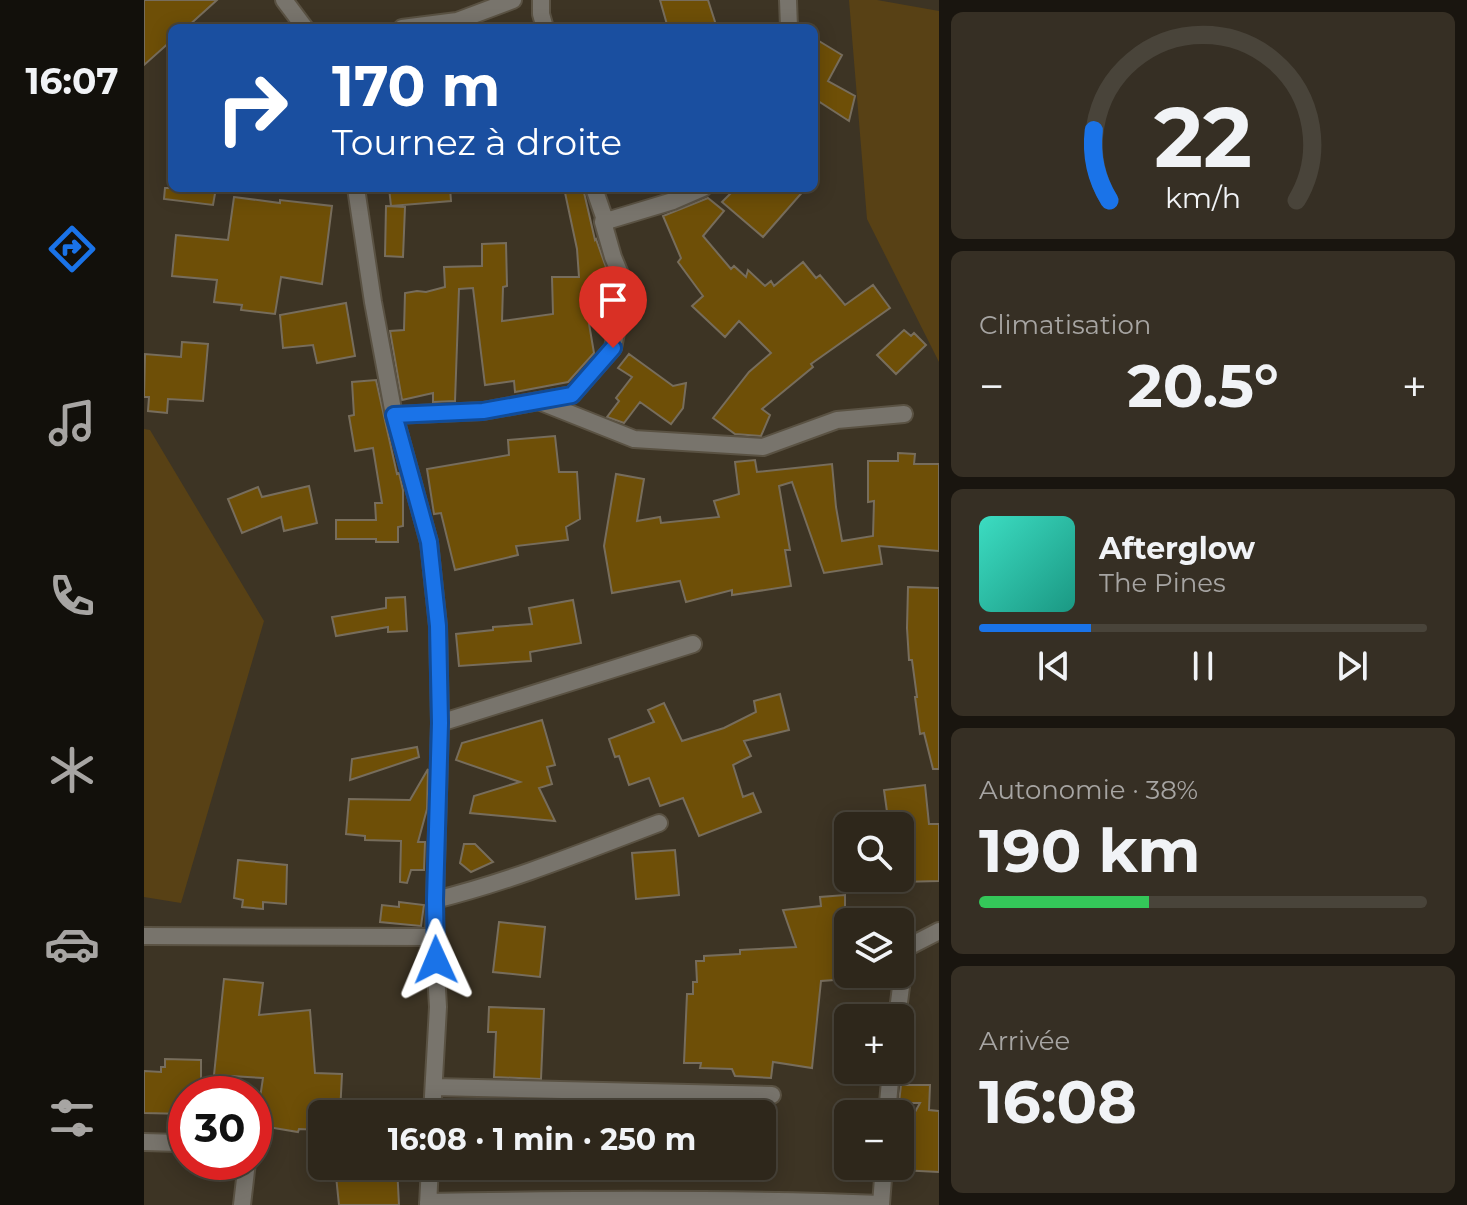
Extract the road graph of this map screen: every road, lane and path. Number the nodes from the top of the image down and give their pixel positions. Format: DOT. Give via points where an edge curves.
graph roads {
  1 [pos="284,0"];
  2 [pos="513,0"];
  3 [pos="541,0"];
  4 [pos="788,0"];
  5 [pos="302,24"];
  6 [pos="433,24"];
  7 [pos="544,24"];
  8 [pos="789,24"];
  9 [pos="357,192"];
  10 [pos="595,192"];
  11 [pos="694,192"];
  12 [pos="603,222"];
  13 [pos="539,401"];
  14 [pos="904,414"];
  15 [pos="394,415"];
  16 [pos="693,644"];
  17 [pos="440,723"];
  18 [pos="659,823"];
  19 [pos="435,900"];
  20 [pos="939,931"];
  21 [pos="144,936"];
  22 [pos="434,937"];
  23 [pos="899,1004"];
  24 [pos="434,1087"];
  25 [pos="772,1095"];
  26 [pos="433,1100"];
  27 [pos="144,1142"];
  28 [pos="168,1143"];
  29 [pos="245,1180"];
  30 [pos="429,1180"];
  31 [pos="883,1180"];
  32 [pos="428,1203"];
  33 [pos="242,1205"];
  1 -- 5 [label="street"];
  2 -- 6 [label="street"];
  3 -- 7 [label="street"];
  4 -- 8 [label="street"];
  9 -- 15 [label="street"];
  10 -- 12 [label="street"];
  11 -- 12 [label="street"];
  12 -- 13 [label="street" via="625,286 613,348 572,395"];
  13 -- 14 [label="street" via="634,439 763,447 837,420"];
  13 -- 15 [label="street" via="483,411"];
  15 -- 17 [label="street" via="429,542"];
  16 -- 17 [label="street"];
  17 -- 19 [label="street"];
  18 -- 19 [label="street"];
  19 -- 22 [label="street"];
  20 -- 23 [label="street" via="906,948"];
  21 -- 22 [label="street"];
  22 -- 24 [label="street"];
  24 -- 25 [label="street"];
  24 -- 26 [label="street"];
  27 -- 28 [label="street"];
  29 -- 33 [label="street"];
  30 -- 32 [label="street"];
  31 -- 32 [label="street" via="881,1204 600,1198"];
}
